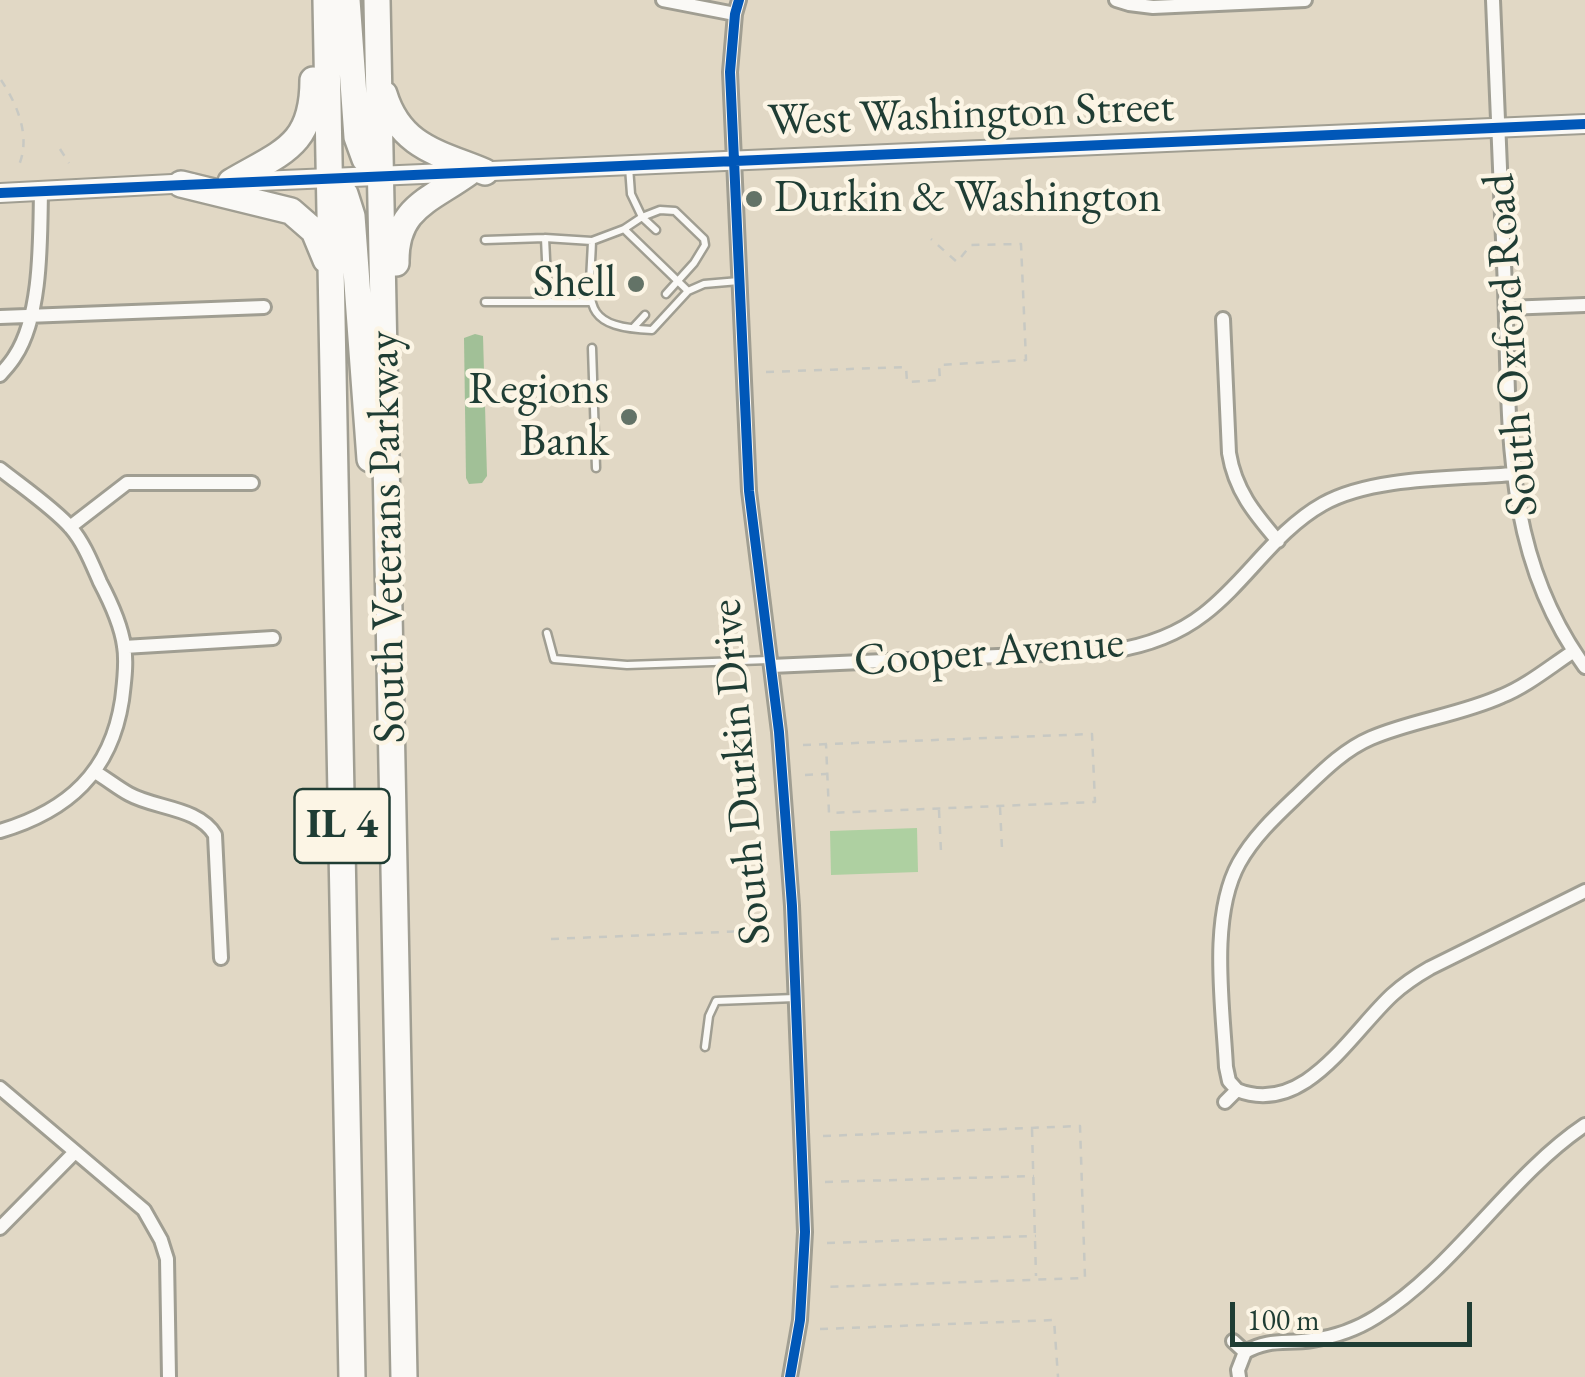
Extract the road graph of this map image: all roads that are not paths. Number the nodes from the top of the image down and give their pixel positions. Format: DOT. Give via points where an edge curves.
graph roads {
  1 [pos="312,0"];
  2 [pos="326,0"];
  3 [pos="347,0"];
  4 [pos="376,0"];
  5 [pos="663,0"];
  6 [pos="1116,0"];
  7 [pos="1291,0"];
  8 [pos="1305,0"];
  9 [pos="1493,0"];
  10 [pos="737,7"];
  11 [pos="378,75"];
  12 [pos="1585,124"];
  13 [pos="1498,128"];
  14 [pos="734,160"];
  15 [pos="629,166"];
  16 [pos="476,173"];
  17 [pos="381,176"];
  18 [pos="329,178"];
  19 [pos="231,182"];
  20 [pos="180,184"];
  21 [pos="41,191"];
  22 [pos="0,193"];
  23 [pos="642,217"];
  24 [pos="624,229"];
  25 [pos="656,230"];
  26 [pos="545,238"];
  27 [pos="485,240"];
  28 [pos="592,241"];
  29 [pos="331,274"];
  30 [pos="740,280"];
  31 [pos="678,281"];
  32 [pos="688,291"];
  33 [pos="666,294"];
  34 [pos="484,302"];
  35 [pos="548,302"];
  36 [pos="590,302"];
  37 [pos="1585,305"];
  38 [pos="264,307"];
  39 [pos="1506,308"];
  40 [pos="645,315"];
  41 [pos="32,316"];
  42 [pos="0,317"];
  43 [pos="1223,318"];
  44 [pos="632,329"];
  45 [pos="592,348"];
  46 [pos="0,375"];
  47 [pos="386,467"];
  48 [pos="596,468"];
  49 [pos="0,469"];
  50 [pos="1513,474"];
  51 [pos="252,483"];
  52 [pos="70,527"];
  53 [pos="1278,540"];
  54 [pos="546,633"];
  55 [pos="272,638"];
  56 [pos="124,646"];
  57 [pos="1574,651"];
  58 [pos="390,658"];
  59 [pos="770,663"];
  60 [pos="1585,667"];
  61 [pos="96,772"];
  62 [pos="0,831"];
  63 [pos="1585,892"];
  64 [pos="221,958"];
  65 [pos="796,998"];
  66 [pos="705,1047"];
  67 [pos="0,1088"];
  68 [pos="1236,1090"];
  69 [pos="1225,1102"];
  70 [pos="1585,1125"];
  71 [pos="75,1152"];
  72 [pos="0,1228"];
  73 [pos="1233,1341"];
  74 [pos="1245,1352"];
  75 [pos="353,1375"];
  76 [pos="169,1377"];
  77 [pos="404,1377"];
  78 [pos="790,1377"];
  79 [pos="1239,1377"];
  1 -- 19 [label="highway" via="313,102 301,136"];
  2 -- 18 [label="highway, IL 4"];
  3 -- 17 [label="highway" via="356,136"];
  4 -- 11 [label="highway, IL 4"];
  5 -- 10 [label="street"];
  6 -- 7 [label="street" via="1153,7"];
  7 -- 8 [label="street"];
  9 -- 13 [label="street, South Oxford Road"];
  10 -- 14 [label="street, South Durkin Drive" via="730,72"];
  11 -- 16 [label="highway" via="394,120 409,138"];
  11 -- 17 [label="highway, IL 4"];
  12 -- 13 [label="street, West Washington Street"];
  13 -- 14 [label="street, West Washington Street"];
  13 -- 39 [label="street, South Oxford Road"];
  14 -- 15 [label="street, West Washington Street"];
  14 -- 30 [label="street, South Durkin Drive"];
  15 -- 16 [label="street, West Washington Street"];
  15 -- 23 [label="lane"];
  16 -- 17 [label="street, West Washington Street"];
  16 -- 47 [label="highway" via="410,213 398,236 399,411"];
  17 -- 18 [label="street, West Washington Street"];
  17 -- 47 [label="highway, South Veterans Parkway / IL 4"];
  18 -- 19 [label="street, West Washington Street"];
  18 -- 29 [label="highway, South Veterans Parkway / IL 4"];
  18 -- 58 [label="highway" via="345,194 352,216"];
  19 -- 20 [label="street, West Washington Street"];
  20 -- 21 [label="street, West Washington Street"];
  20 -- 29 [label="highway" via="298,215 314,232"];
  21 -- 22 [label="street, West Washington Street"];
  21 -- 41 [label="street"];
  23 -- 24 [label="lane"];
  23 -- 25 [label="lane"];
  23 -- 31 [label="lane" via="678,212 704,238"];
  24 -- 28 [label="lane"];
  24 -- 31 [label="lane"];
  26 -- 27 [label="lane"];
  26 -- 28 [label="lane"];
  26 -- 35 [label="lane"];
  28 -- 36 [label="lane"];
  29 -- 75 [label="highway, South Veterans Parkway / IL 4"];
  30 -- 32 [label="lane"];
  30 -- 59 [label="street, South Durkin Drive" via="749,491"];
  31 -- 32 [label="lane"];
  31 -- 33 [label="lane"];
  32 -- 44 [label="lane" via="652,330"];
  34 -- 35 [label="lane"];
  35 -- 36 [label="lane"];
  36 -- 44 [label="lane" via="608,324"];
  37 -- 39 [label="street"];
  38 -- 41 [label="street"];
  39 -- 50 [label="street, South Oxford Road"];
  40 -- 44 [label="lane"];
  41 -- 42 [label="street"];
  41 -- 46 [label="street"];
  43 -- 53 [label="street" via="1232,473"];
  45 -- 48 [label="lane"];
  47 -- 58 [label="highway, South Veterans Parkway / IL 4"];
  49 -- 52 [label="street"];
  50 -- 53 [label="street, Cooper Avenue" via="1350,492 1309,513"];
  50 -- 57 [label="street, South Oxford Road" via="1533,569"];
  51 -- 52 [label="street" via="127,483"];
  52 -- 56 [label="street" via="111,603"];
  53 -- 59 [label="street, Cooper Avenue" via="1204,614 1132,648"];
  54 -- 59 [label="lane" via="554,659"];
  55 -- 56 [label="street"];
  56 -- 61 [label="street" via="118,727"];
  57 -- 60 [label="street, South Oxford Road"];
  57 -- 68 [label="street" via="1504,696 1348,750 1262,831 1234,873 1220,932 1226,1067"];
  58 -- 77 [label="highway, South Veterans Parkway / IL 4"];
  59 -- 65 [label="street, South Durkin Drive"];
  61 -- 62 [label="street" via="34,820"];
  61 -- 64 [label="street" via="132,796 208,824 215,835"];
  63 -- 68 [label="street" via="1410,980 1302,1085 1257,1096"];
  65 -- 66 [label="lane" via="716,1001"];
  65 -- 78 [label="street, South Durkin Drive" via="804,1232"];
  67 -- 71 [label="street"];
  68 -- 69 [label="street"];
  70 -- 74 [label="street" via="1404,1298 1373,1319 1338,1334 1260,1343"];
  71 -- 72 [label="street"];
  71 -- 76 [label="street" via="144,1210 161,1240 168,1260"];
  73 -- 74 [label="street"];
  74 -- 79 [label="street"];
}
